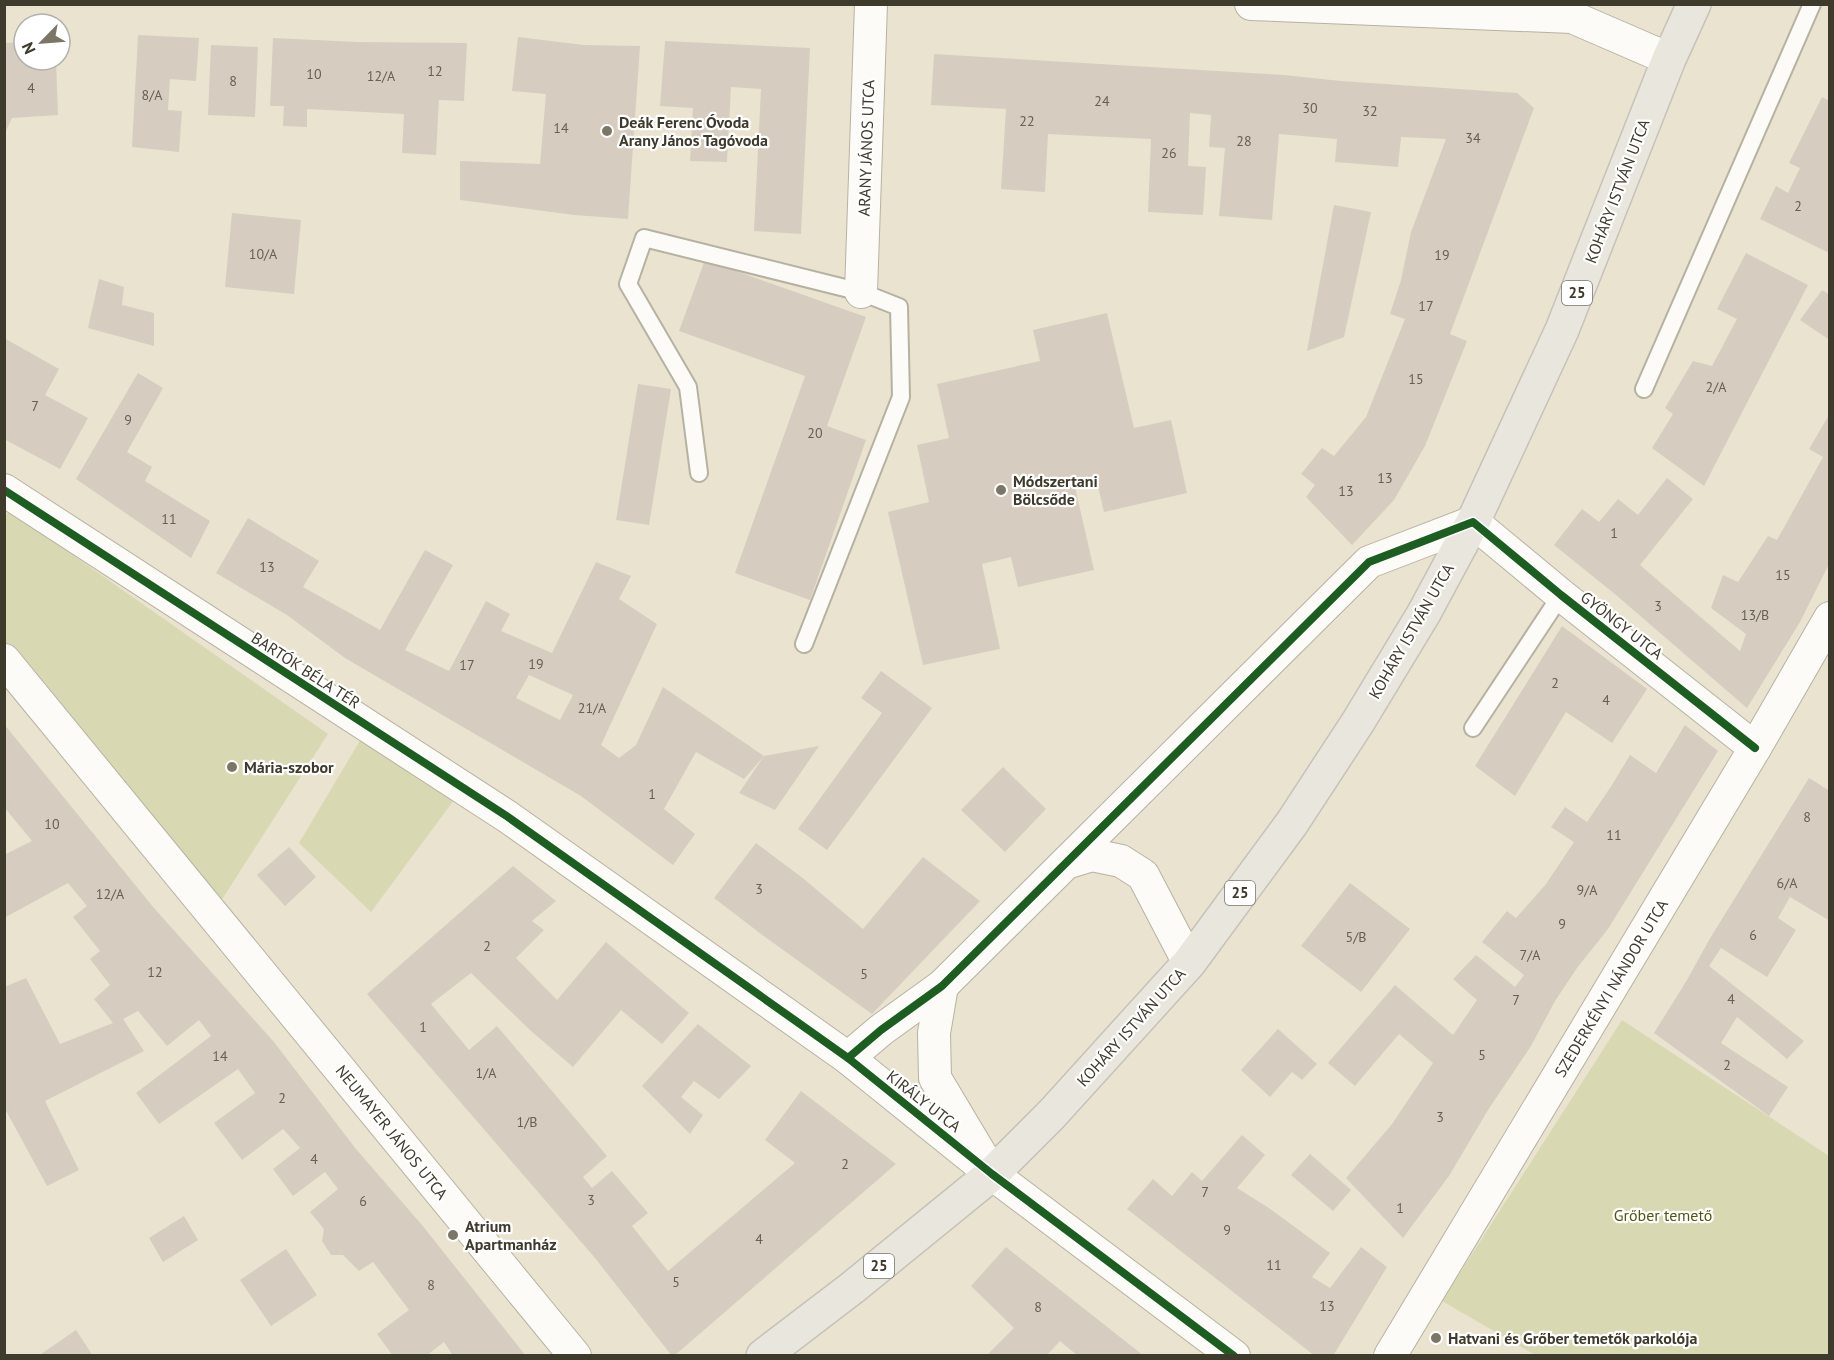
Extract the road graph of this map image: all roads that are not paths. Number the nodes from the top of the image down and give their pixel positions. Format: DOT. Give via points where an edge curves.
graph roads {
  1 [pos="871,4"];
  2 [pos="1251,4"];
  3 [pos="1695,4"];
  4 [pos="1812,4"];
  5 [pos="1669,59"];
  6 [pos="861,292"];
  7 [pos="1644,389"];
  8 [pos="699,473"];
  9 [pos="4,490"];
  10 [pos="1473,522"];
  11 [pos="1561,594"];
  12 [pos="1830,618"];
  13 [pos="804,644"];
  14 [pos="4,660"];
  15 [pos="1473,728"];
  16 [pos="1755,747"];
  17 [pos="1066,863"];
  18 [pos="591,876"];
  19 [pos="1189,963"];
  20 [pos="942,986"];
  21 [pos="848,1058"];
  22 [pos="992,1174"];
  23 [pos="575,1356"];
  24 [pos="763,1356"];
  25 [pos="1234,1356"];
  26 [pos="1390,1356"];
  1 -- 6 [label="street, ARANY JÁNOS UTCA"];
  2 -- 5 [label="street" via="1572,17"];
  3 -- 5 [label="main road, KOHÁRY ISTVÁN UTCA / 25"];
  4 -- 7 [label="lane"];
  5 -- 10 [label="main road, KOHÁRY ISTVÁN UTCA / 25" via="1562,330"];
  6 -- 8 [label="lane" via="644,238 628,284 688,387"];
  6 -- 13 [label="lane" via="899,308 901,397"];
  9 -- 18 [label="street, BARTÓK BÉLA TÉR" via="508,817"];
  10 -- 11 [label="street, GYÖNGY UTCA"];
  10 -- 17 [label="street" via="1369,562"];
  10 -- 19 [label="main road, KOHÁRY ISTVÁN UTCA / 25" via="1358,722 1292,822"];
  11 -- 15 [label="lane"];
  11 -- 16 [label="street, GYÖNGY UTCA"];
  12 -- 16 [label="street, SZEDERKÉNYI NÁNDOR UTCA"];
  14 -- 23 [label="street, NEUMAYER JÁNOS UTCA"];
  16 -- 26 [label="street, SZEDERKÉNYI NÁNDOR UTCA"];
  17 -- 19 [label="street" via="1092,855 1122,861 1143,875"];
  17 -- 20 [label="street"];
  18 -- 21 [label="street, KIRÁLY UTCA"];
  19 -- 22 [label="main road, KOHÁRY ISTVÁN UTCA / 25"];
  20 -- 21 [label="street"];
  20 -- 22 [label="street" via="934,1033 935,1078"];
  21 -- 22 [label="street, KIRÁLY UTCA"];
  22 -- 24 [label="main road, 25"];
  22 -- 25 [label="street, KIRÁLY UTCA"];
}
